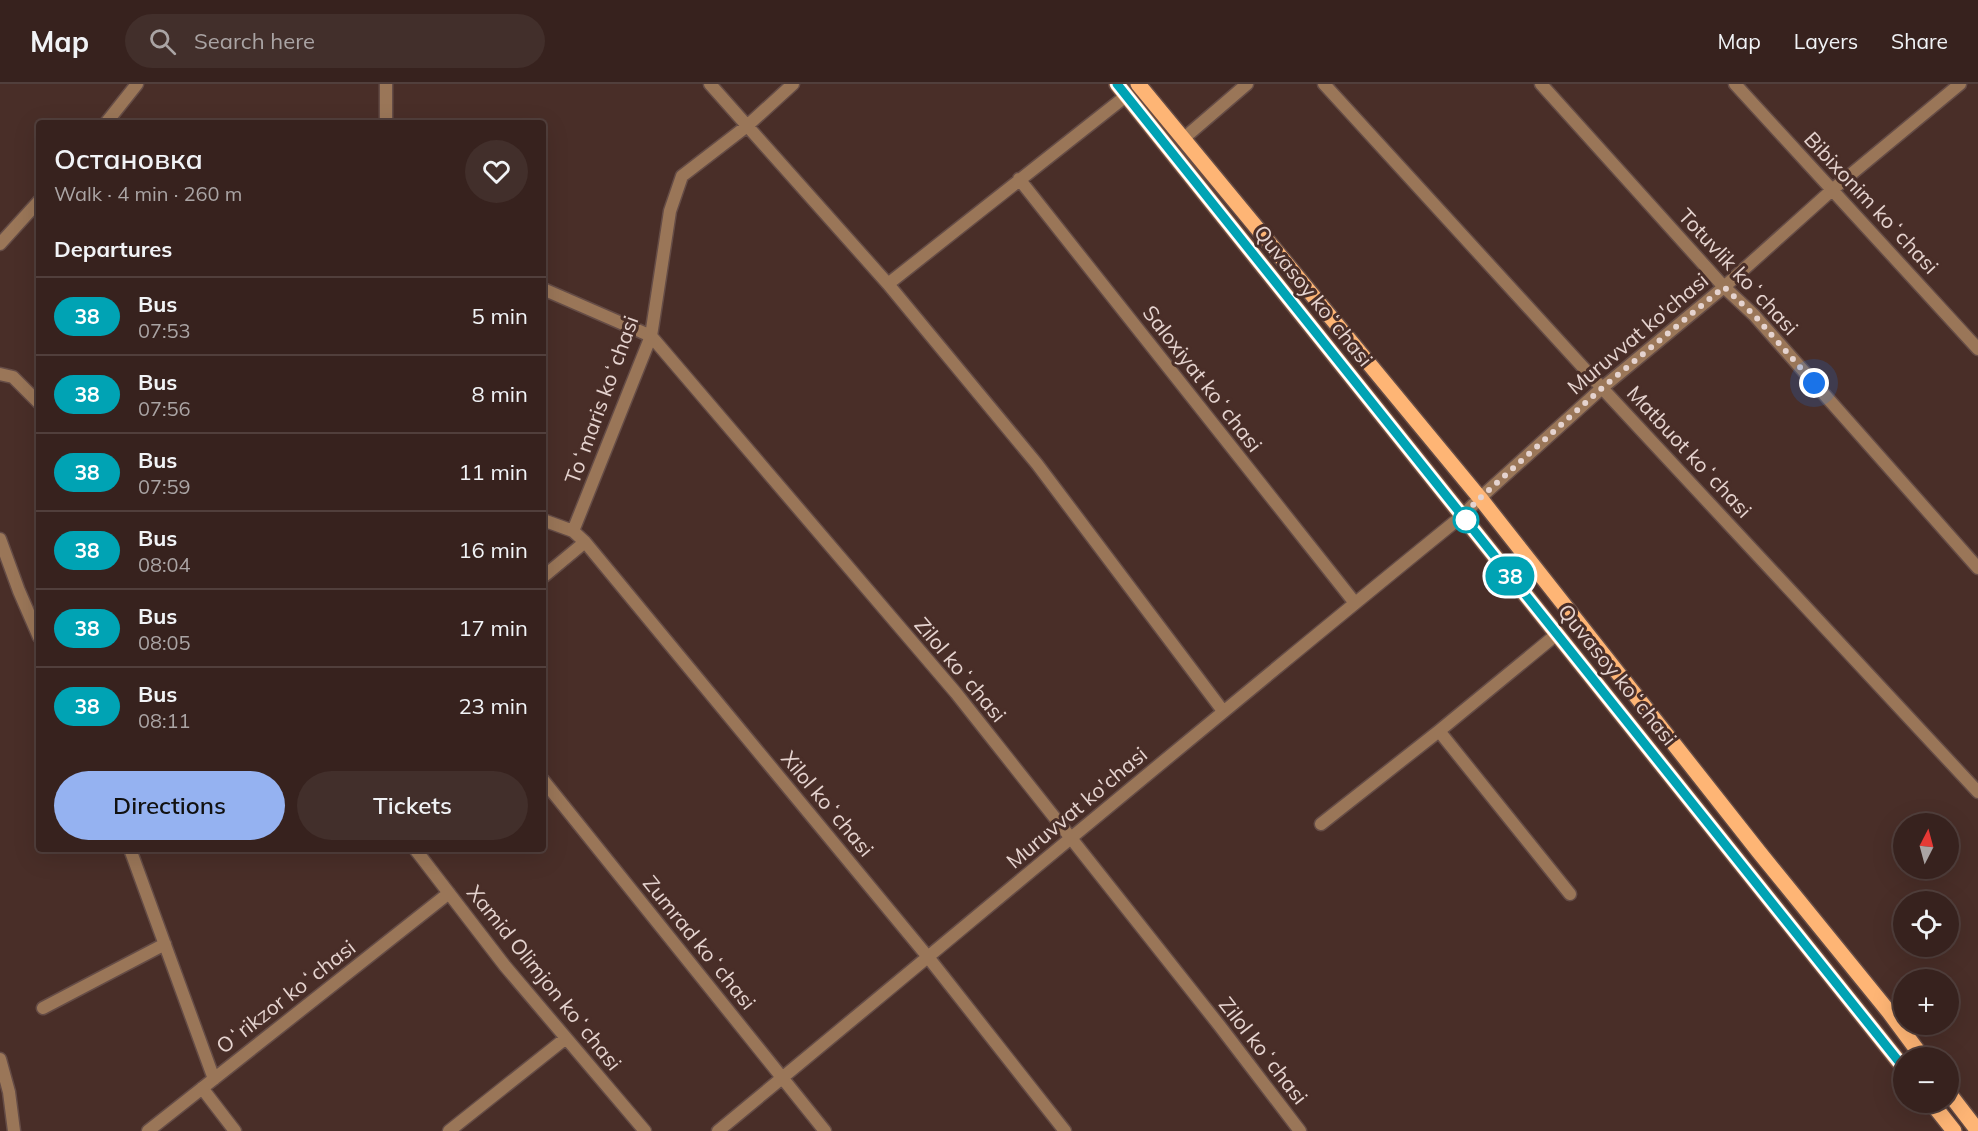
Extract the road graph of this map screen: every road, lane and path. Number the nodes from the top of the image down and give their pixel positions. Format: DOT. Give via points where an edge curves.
graph roads {
  1 [pos="137,84"];
  2 [pos="386,84"];
  3 [pos="710,84"];
  4 [pos="792,84"];
  5 [pos="1138,84"];
  6 [pos="1247,84"];
  7 [pos="1324,84"];
  8 [pos="1541,84"];
  9 [pos="1735,84"];
  10 [pos="1960,84"];
  11 [pos="1121,90"];
  12 [pos="108,120"];
  13 [pos="386,120"];
  14 [pos="747,126"];
  15 [pos="1183,139"];
  16 [pos="1019,179"];
  17 [pos="1832,190"];
  18 [pos="36,204"];
  19 [pos="0,244"];
  20 [pos="888,284"];
  21 [pos="1724,287"];
  22 [pos="546,290"];
  23 [pos="651,336"];
  24 [pos="1978,349"];
  25 [pos="0,374"];
  26 [pos="1602,388"];
  27 [pos="36,401"];
  28 [pos="1480,498"];
  29 [pos="1462,516"];
  30 [pos="546,521"];
  31 [pos="573,531"];
  32 [pos="0,539"];
  33 [pos="585,542"];
  34 [pos="1978,568"];
  35 [pos="546,574"];
  36 [pos="1355,603"];
  37 [pos="36,630"];
  38 [pos="1557,634"];
  39 [pos="1223,711"];
  40 [pos="1439,731"];
  41 [pos="546,784"];
  42 [pos="1978,792"];
  43 [pos="1321,824"];
  44 [pos="1071,839"];
  45 [pos="131,852"];
  46 [pos="417,852"];
  47 [pos="449,892"];
  48 [pos="1570,894"];
  49 [pos="165,944"];
  50 [pos="928,957"];
  51 [pos="43,1008"];
  52 [pos="566,1038"];
  53 [pos="1915,1047"];
  54 [pos="1893,1054"];
  55 [pos="0,1059"];
  56 [pos="782,1078"];
  57 [pos="214,1079"];
  58 [pos="202,1088"];
  59 [pos="1959,1106"];
  60 [pos="1940,1113"];
  61 [pos="14,1131"];
  62 [pos="148,1131"];
  63 [pos="235,1131"];
  64 [pos="449,1131"];
  65 [pos="645,1131"];
  66 [pos="718,1131"];
  67 [pos="825,1131"];
  68 [pos="1065,1131"];
  69 [pos="1300,1131"];
  70 [pos="1954,1131"];
  71 [pos="1978,1131"];
  1 -- 12 [label="street"];
  2 -- 13 [label="street"];
  3 -- 14 [label="street"];
  4 -- 14 [label="street, Toʻmaris koʻchasi"];
  5 -- 15 [label="main road, Quvasoy koʻchasi"];
  6 -- 15 [label="street"];
  7 -- 26 [label="street, Matbuot koʻchasi"];
  8 -- 21 [label="street, Totuvlik koʻchasi"];
  9 -- 17 [label="street, Bibixonim koʻchasi"];
  10 -- 17 [label="street, Muruvvat ko'chasi"];
  11 -- 16 [label="street"];
  11 -- 29 [label="main road, Quvasoy koʻchasi"];
  14 -- 20 [label="street"];
  14 -- 23 [label="street, Toʻmaris koʻchasi" via="682,176 670,211"];
  15 -- 28 [label="main road, Quvasoy koʻchasi"];
  16 -- 20 [label="street"];
  16 -- 36 [label="street, Saloxiyat koʻchasi"];
  17 -- 21 [label="street, Muruvvat ko'chasi"];
  17 -- 24 [label="street, Bibixonim koʻchasi"];
  18 -- 19 [label="street"];
  20 -- 39 [label="street" via="1037,464"];
  21 -- 26 [label="street, Muruvvat ko'chasi"];
  21 -- 34 [label="street, Totuvlik koʻchasi" via="1754,315"];
  22 -- 23 [label="street, Zilol koʻchasi"];
  23 -- 31 [label="street, Toʻmaris koʻchasi"];
  23 -- 44 [label="street, Zilol koʻchasi" via="956,693"];
  25 -- 27 [label="street" via="13,377"];
  26 -- 28 [label="street, Muruvvat ko'chasi"];
  26 -- 42 [label="street, Matbuot koʻchasi"];
  28 -- 29 [label="street, Muruvvat ko'chasi"];
  28 -- 53 [label="main road, Quvasoy koʻchasi"];
  29 -- 36 [label="street, Muruvvat ko'chasi"];
  29 -- 38 [label="main road, Quvasoy koʻchasi"];
  30 -- 31 [label="street, Xilol koʻchasi"];
  31 -- 33 [label="street, Xilol koʻchasi"];
  32 -- 37 [label="street"];
  33 -- 35 [label="street"];
  33 -- 50 [label="street, Xilol koʻchasi"];
  36 -- 39 [label="street, Muruvvat ko'chasi"];
  38 -- 40 [label="street"];
  38 -- 54 [label="main road, Quvasoy koʻchasi"];
  39 -- 44 [label="street, Muruvvat ko'chasi"];
  40 -- 43 [label="street"];
  40 -- 48 [label="street"];
  41 -- 56 [label="street, Zumrad koʻchasi"];
  44 -- 50 [label="street, Muruvvat ko'chasi"];
  44 -- 69 [label="street, Zilol koʻchasi"];
  45 -- 49 [label="street"];
  46 -- 47 [label="street, Xamid Olimjon koʻchasi"];
  47 -- 52 [label="street, Xamid Olimjon koʻchasi"];
  47 -- 57 [label="street, Oʻrikzor koʻchasi"];
  49 -- 51 [label="street"];
  49 -- 57 [label="street"];
  50 -- 56 [label="street, Muruvvat ko'chasi"];
  50 -- 68 [label="street, Xilol koʻchasi"];
  52 -- 64 [label="street"];
  52 -- 65 [label="street, Xamid Olimjon koʻchasi"];
  55 -- 61 [label="street"];
  56 -- 66 [label="street, Muruvvat ko'chasi"];
  56 -- 67 [label="street, Zumrad koʻchasi"];
  57 -- 58 [label="street, Oʻrikzor koʻchasi"];
  58 -- 62 [label="street, Oʻrikzor koʻchasi"];
  58 -- 63 [label="street"];
  59 -- 71 [label="main road"];
  60 -- 70 [label="main road"];
}
